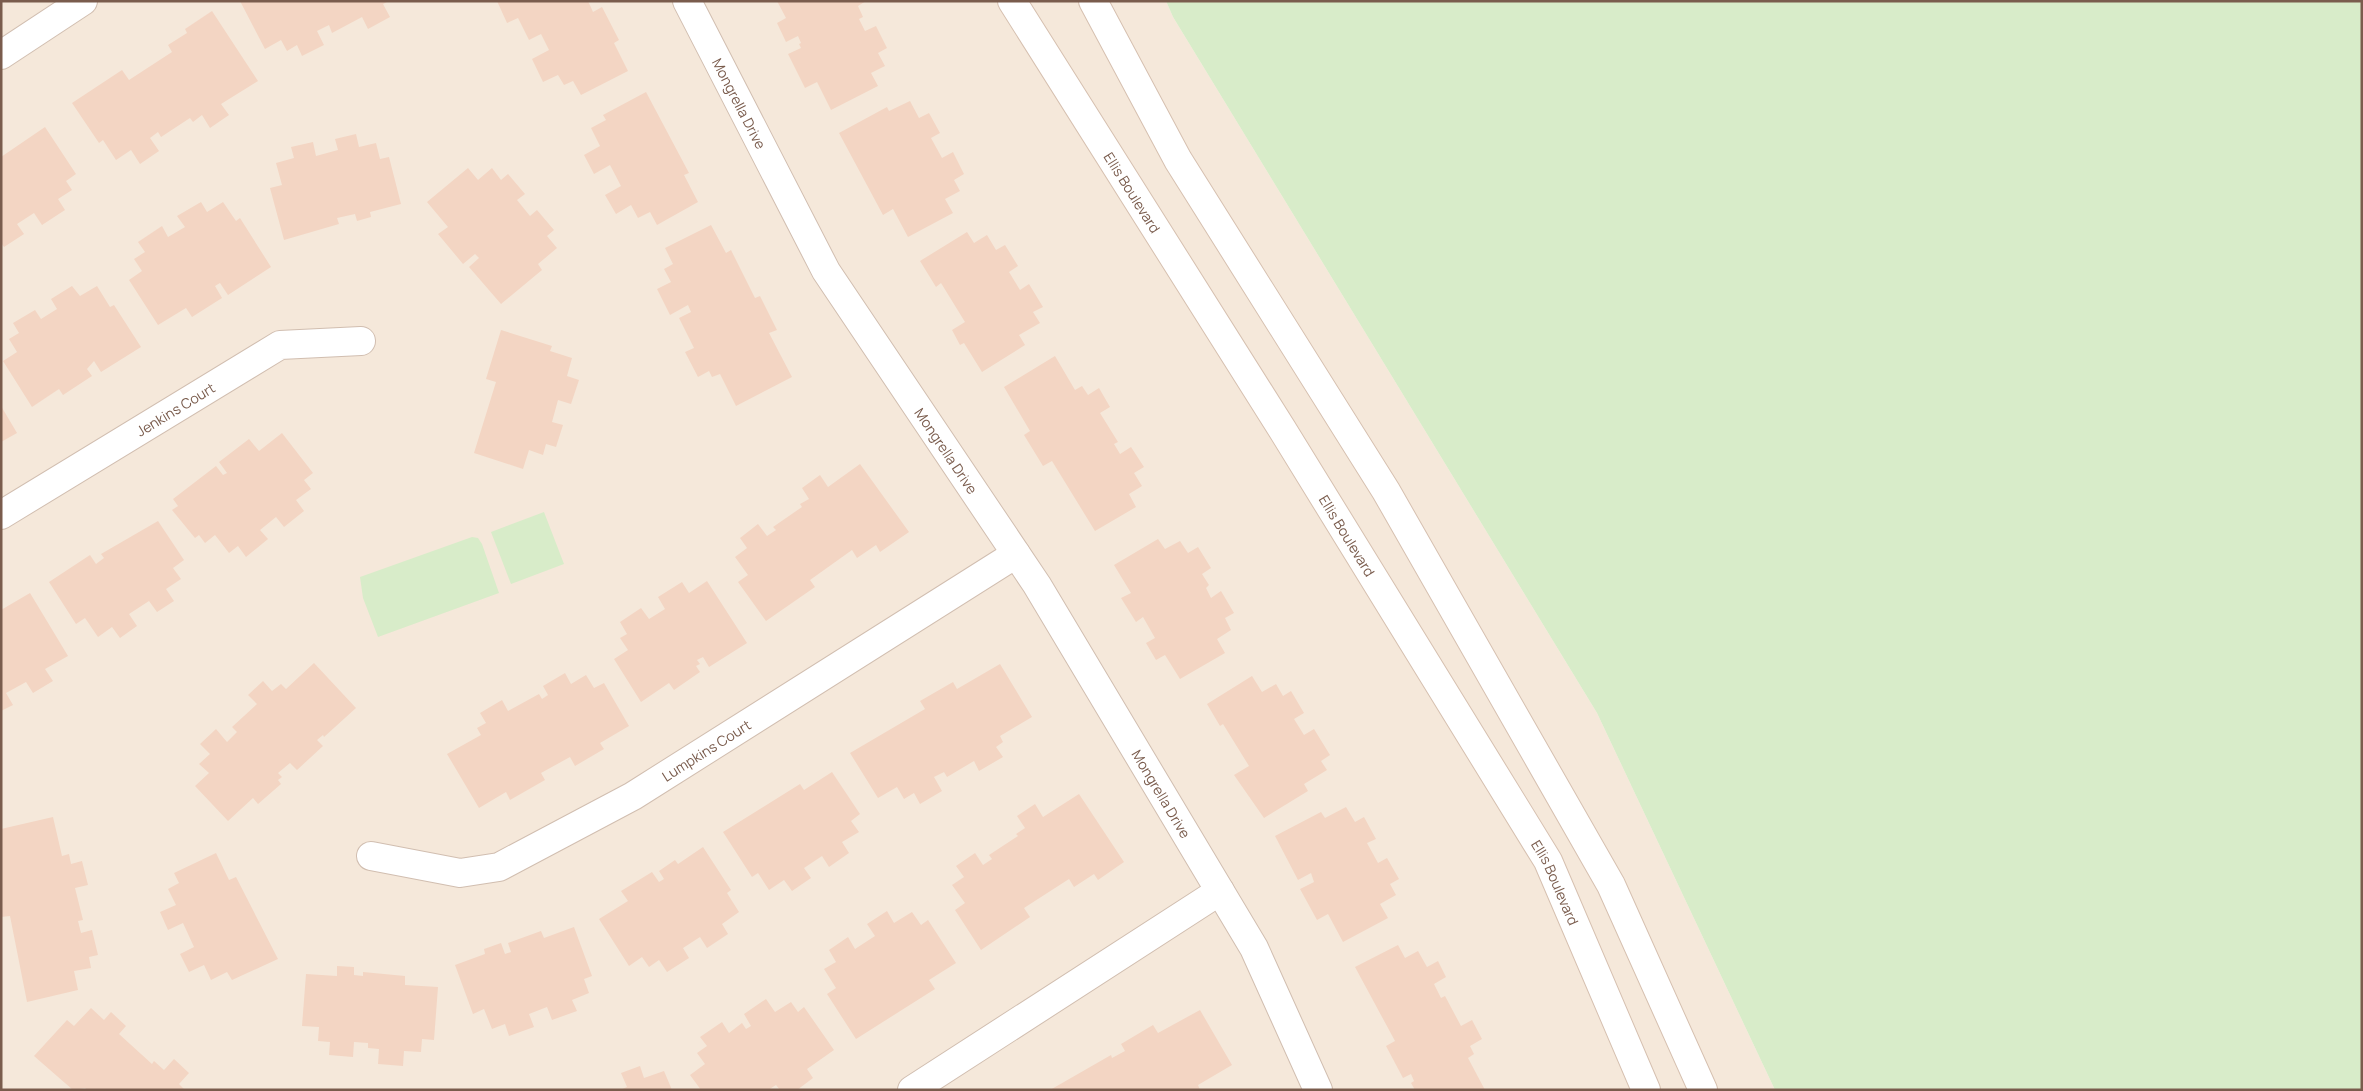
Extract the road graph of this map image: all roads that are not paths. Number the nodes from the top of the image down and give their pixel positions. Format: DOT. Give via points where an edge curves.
graph roads {
  1 [pos="83,1"];
  2 [pos="687,1"];
  3 [pos="1012,1"];
  4 [pos="1093,1"];
  5 [pos="1,55"];
  6 [pos="361,341"];
  7 [pos="1,515"];
  8 [pos="1016,554"];
  9 [pos="371,856"];
  10 [pos="1220,891"];
  11 [pos="912,1090"];
  12 [pos="1318,1090"];
  13 [pos="1646,1090"];
  14 [pos="1703,1090"];
  1 -- 5 [label="street"];
  2 -- 8 [label="street, Mongrella Drive" via="826,271"];
  3 -- 13 [label="street, Ellis Boulevard" via="1282,429 1548,861"];
  4 -- 14 [label="street" via="1178,160 1386,491 1611,885"];
  6 -- 7 [label="street, Jenkins Court" via="280,345"];
  8 -- 9 [label="street, Lumpkins Court" via="633,796 500,867 460,873"];
  8 -- 10 [label="street, Mongrella Drive"];
  10 -- 11 [label="street"];
  10 -- 12 [label="street, Mongrella Drive" via="1254,948"];
}
